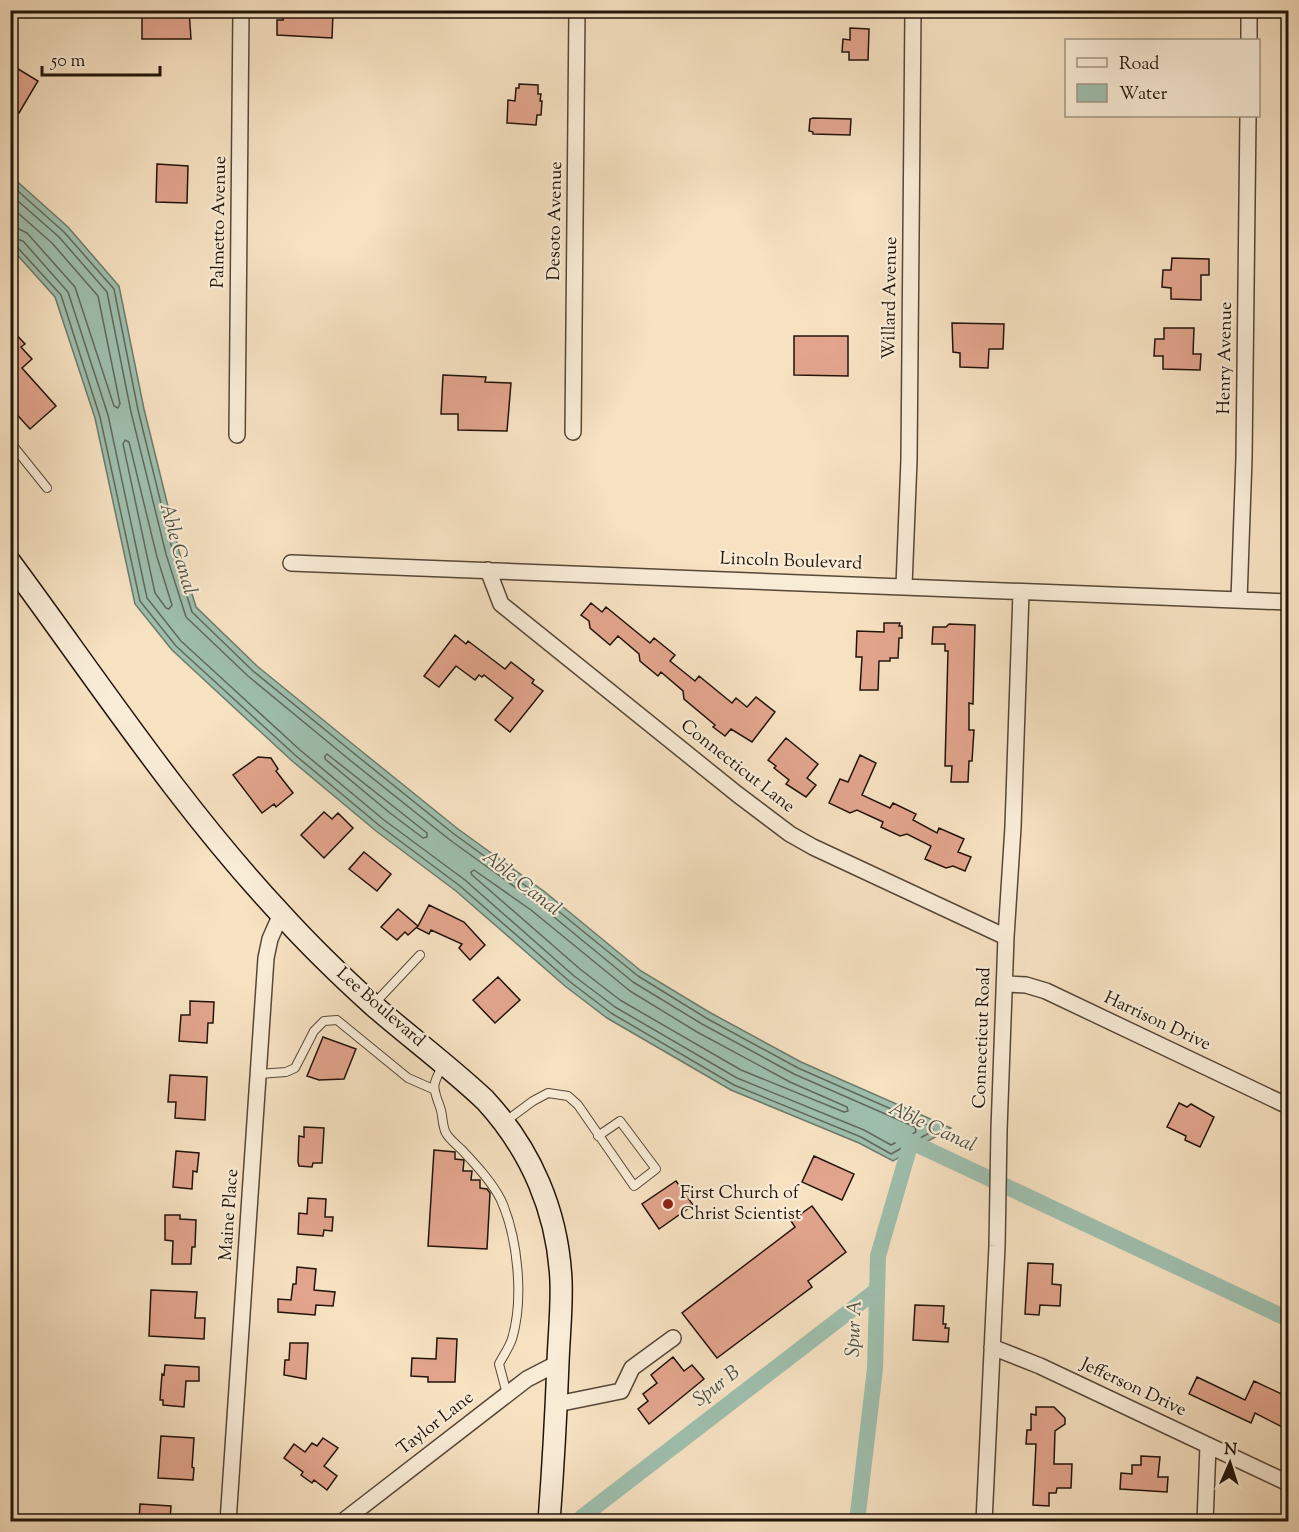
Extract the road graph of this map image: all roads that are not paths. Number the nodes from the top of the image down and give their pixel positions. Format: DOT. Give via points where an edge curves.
graph roads {
  1 [pos="241,10"];
  2 [pos="577,10"];
  3 [pos="913,10"];
  4 [pos="1249,10"];
  5 [pos="1249,39"];
  6 [pos="1248,117"];
  7 [pos="573,432"];
  8 [pos="237,435"];
  9 [pos="10,442"];
  10 [pos="47,488"];
  11 [pos="10,562"];
  12 [pos="291,563"];
  13 [pos="488,570"];
  14 [pos="904,586"];
  15 [pos="1021,592"];
  16 [pos="1239,600"];
  17 [pos="1288,602"];
  18 [pos="281,914"];
  19 [pos="1006,937"];
  20 [pos="420,955"];
  21 [pos="1006,984"];
  22 [pos="373,1005"];
  23 [pos="444,1064"];
  24 [pos="259,1074"];
  25 [pos="433,1089"];
  26 [pos="1288,1106"];
  27 [pos="504,1122"];
  28 [pos="598,1136"];
  29 [pos="674,1338"];
  30 [pos="992,1347"];
  31 [pos="558,1363"];
  32 [pos="507,1394"];
  33 [pos="557,1404"];
  34 [pos="1208,1446"];
  35 [pos="1288,1484"];
  36 [pos="228,1521"];
  37 [pos="342,1521"];
  38 [pos="549,1521"];
  39 [pos="984,1521"];
  40 [pos="1205,1521"];
  1 -- 8 [label="street, Palmetto Avenue"];
  2 -- 7 [label="street, Desoto Avenue"];
  3 -- 14 [label="street, Willard Avenue" via="909,460"];
  4 -- 5 [label="street"];
  6 -- 16 [label="street, Henry Avenue"];
  9 -- 10 [label="lane"];
  11 -- 18 [label="main road, Lee Boulevard" via="185,800"];
  12 -- 13 [label="street, Lincoln Boulevard"];
  13 -- 14 [label="street, Lincoln Boulevard"];
  13 -- 19 [label="street, Connecticut Lane" via="501,604 790,834"];
  14 -- 15 [label="street, Lincoln Boulevard"];
  15 -- 16 [label="street, Lincoln Boulevard"];
  15 -- 19 [label="street, Connecticut Road"];
  16 -- 17 [label="street, Lincoln Boulevard"];
  18 -- 22 [label="main road, Lee Boulevard"];
  18 -- 24 [label="street, Maine Place" via="266,958"];
  19 -- 21 [label="street, Connecticut Road"];
  20 -- 22 [label="lane"];
  21 -- 26 [label="street, Harrison Drive" via="1046,991"];
  21 -- 30 [label="street, Connecticut Road"];
  22 -- 23 [label="main road, Lee Boulevard"];
  23 -- 25 [label="lane"];
  23 -- 27 [label="main road, Lee Boulevard"];
  24 -- 25 [label="lane" via="296,1068 314,1031 324,1021 337,1020 408,1078"];
  24 -- 36 [label="street, Maine Place"];
  25 -- 32 [label="lane" via="446,1133 500,1197 510,1222 517,1311 511,1341 500,1364"];
  27 -- 28 [label="lane" via="533,1101 556,1093 568,1096 578,1105"];
  27 -- 31 [label="main road, Lee Boulevard" via="543,1191 554,1229 561,1280"];
  28 -- 28 [label="lane" via="634,1186 656,1169 620,1121"];
  29 -- 33 [label="street" via="632,1368 621,1391"];
  30 -- 34 [label="street, Jefferson Drive"];
  30 -- 39 [label="street, Connecticut Road"];
  31 -- 32 [label="street, Taylor Lane"];
  31 -- 33 [label="main road, Lee Boulevard"];
  32 -- 37 [label="street, Taylor Lane"];
  33 -- 38 [label="main road, Lee Boulevard"];
  34 -- 35 [label="street, Jefferson Drive"];
  34 -- 40 [label="street"];
}
